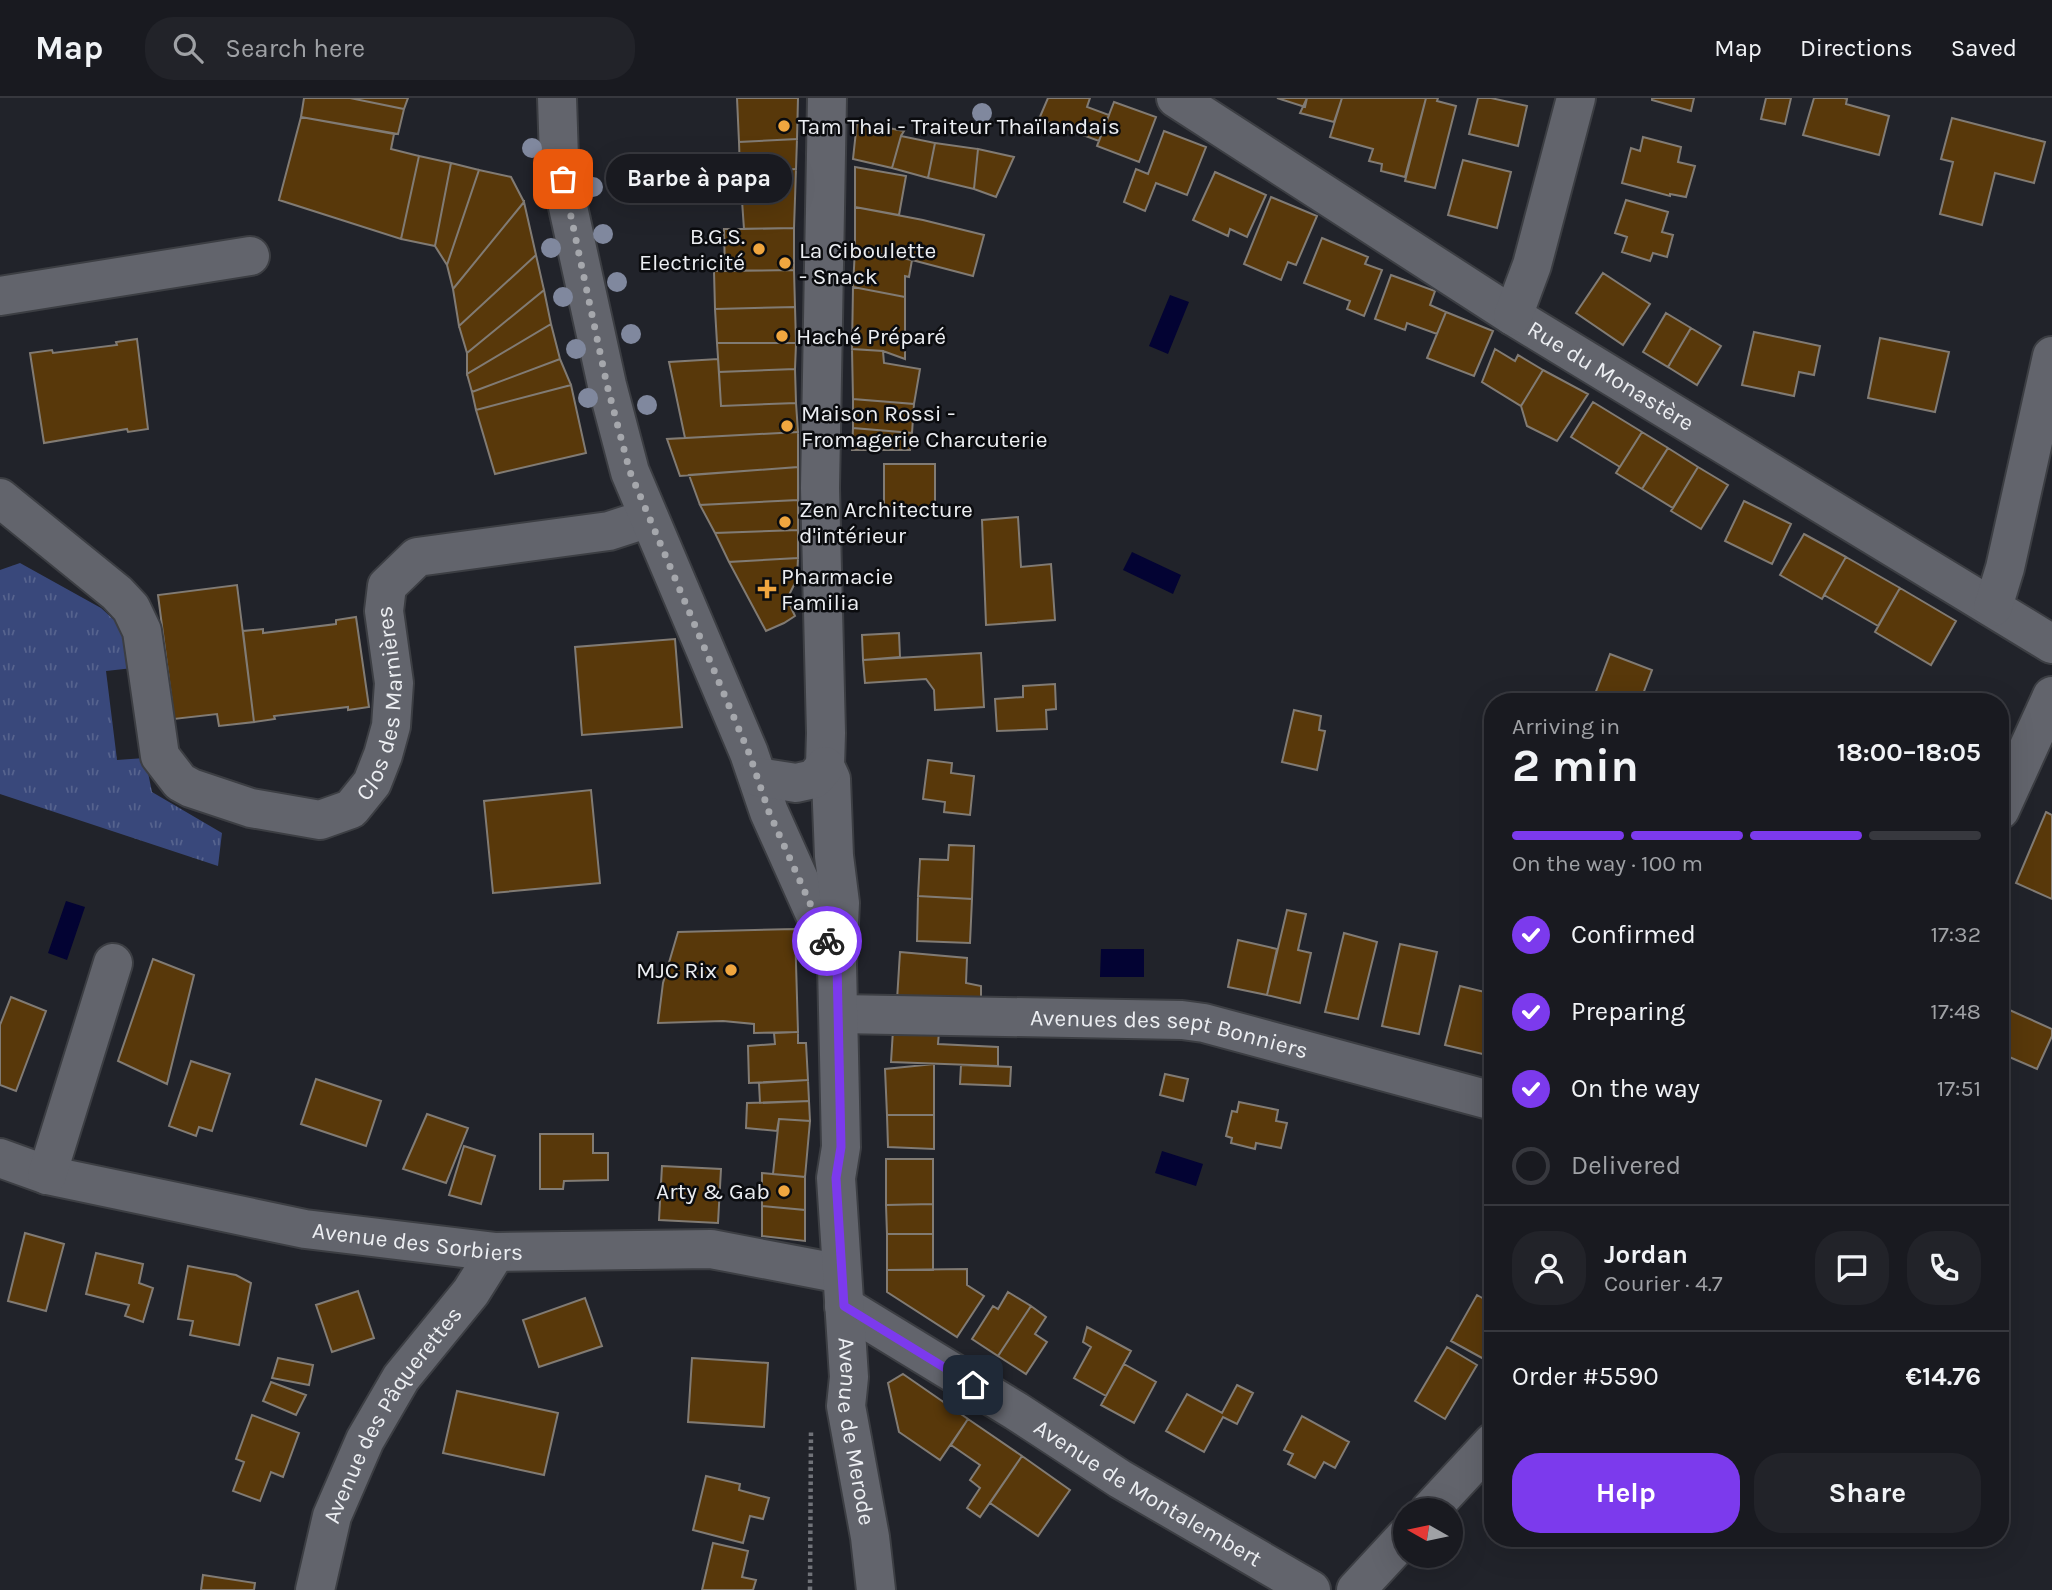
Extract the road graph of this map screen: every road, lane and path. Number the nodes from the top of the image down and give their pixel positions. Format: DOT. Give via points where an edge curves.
graph roads {
  1 [pos="557,98"];
  2 [pos="827,98"];
  3 [pos="1176,98"];
  4 [pos="1576,98"];
  5 [pos="250,256"];
  6 [pos="0,296"];
  7 [pos="1513,316"];
  8 [pos="2052,356"];
  9 [pos="0,498"];
  10 [pos="649,518"];
  11 [pos="1993,607"];
  12 [pos="2052,643"];
  13 [pos="2052,696"];
  14 [pos="825,766"];
  15 [pos="758,777"];
  16 [pos="2009,790"];
  17 [pos="113,963"];
  18 [pos="837,964"];
  19 [pos="839,1014"];
  20 [pos="1484,1099"];
  21 [pos="0,1158"];
  22 [pos="47,1175"];
  23 [pos="496,1252"];
  24 [pos="843,1290"];
  25 [pos="846,1406"];
  26 [pos="1484,1452"];
  27 [pos="1441,1498"];
  28 [pos="1393,1550"];
  29 [pos="315,1590"];
  30 [pos="810,1590"];
  31 [pos="876,1590"];
  32 [pos="1311,1590"];
  33 [pos="1356,1590"];
  1 -- 10 [label="street" via="559,158 590,309 630,472"];
  2 -- 14 [label="street, Avenue de Merode" via="820,488"];
  3 -- 7 [label="street, Rue du Monastère"];
  4 -- 7 [label="street" via="1532,265"];
  5 -- 6 [label="street"];
  7 -- 11 [label="street, Rue du Monastère"];
  8 -- 11 [label="street"];
  9 -- 10 [label="street, Clos des Marnières" via="131,608 142,631 160,756 180,782 251,808 320,820 351,809 372,783 383,755 391,726 394,682 384,611 387,586 418,557 609,531"];
  10 -- 15 [label="street"];
  11 -- 12 [label="street, Rue du Monastère"];
  13 -- 16 [label="street"];
  14 -- 15 [label="street" via="814,779 796,783"];
  14 -- 18 [label="street, Avenue de Merode" via="831,779 840,903"];
  15 -- 18 [label="street"];
  17 -- 22 [label="street"];
  18 -- 19 [label="street, Avenue de Merode"];
  19 -- 20 [label="street, Avenues des sept Bonniers" via="1193,1021"];
  19 -- 24 [label="street, Avenue de Merode" via="841,1147 836,1178"];
  21 -- 22 [label="street, Avenue des Sorbiers"];
  22 -- 23 [label="street, Avenue des Sorbiers" via="304,1229"];
  23 -- 24 [label="street, Avenue des Sorbiers" via="712,1249"];
  23 -- 29 [label="street, Avenue des Pâquerettes" via="471,1292 401,1378 365,1440 331,1516"];
  24 -- 25 [label="street, Avenue de Merode" via="849,1377"];
  24 -- 32 [label="street, Avenue de Montalembert" via="1120,1479"];
  25 -- 30 [label="path" via="811,1407"];
  25 -- 31 [label="street, Avenue de Merode"];
  26 -- 27 [label="street"];
  28 -- 33 [label="street"];
}
